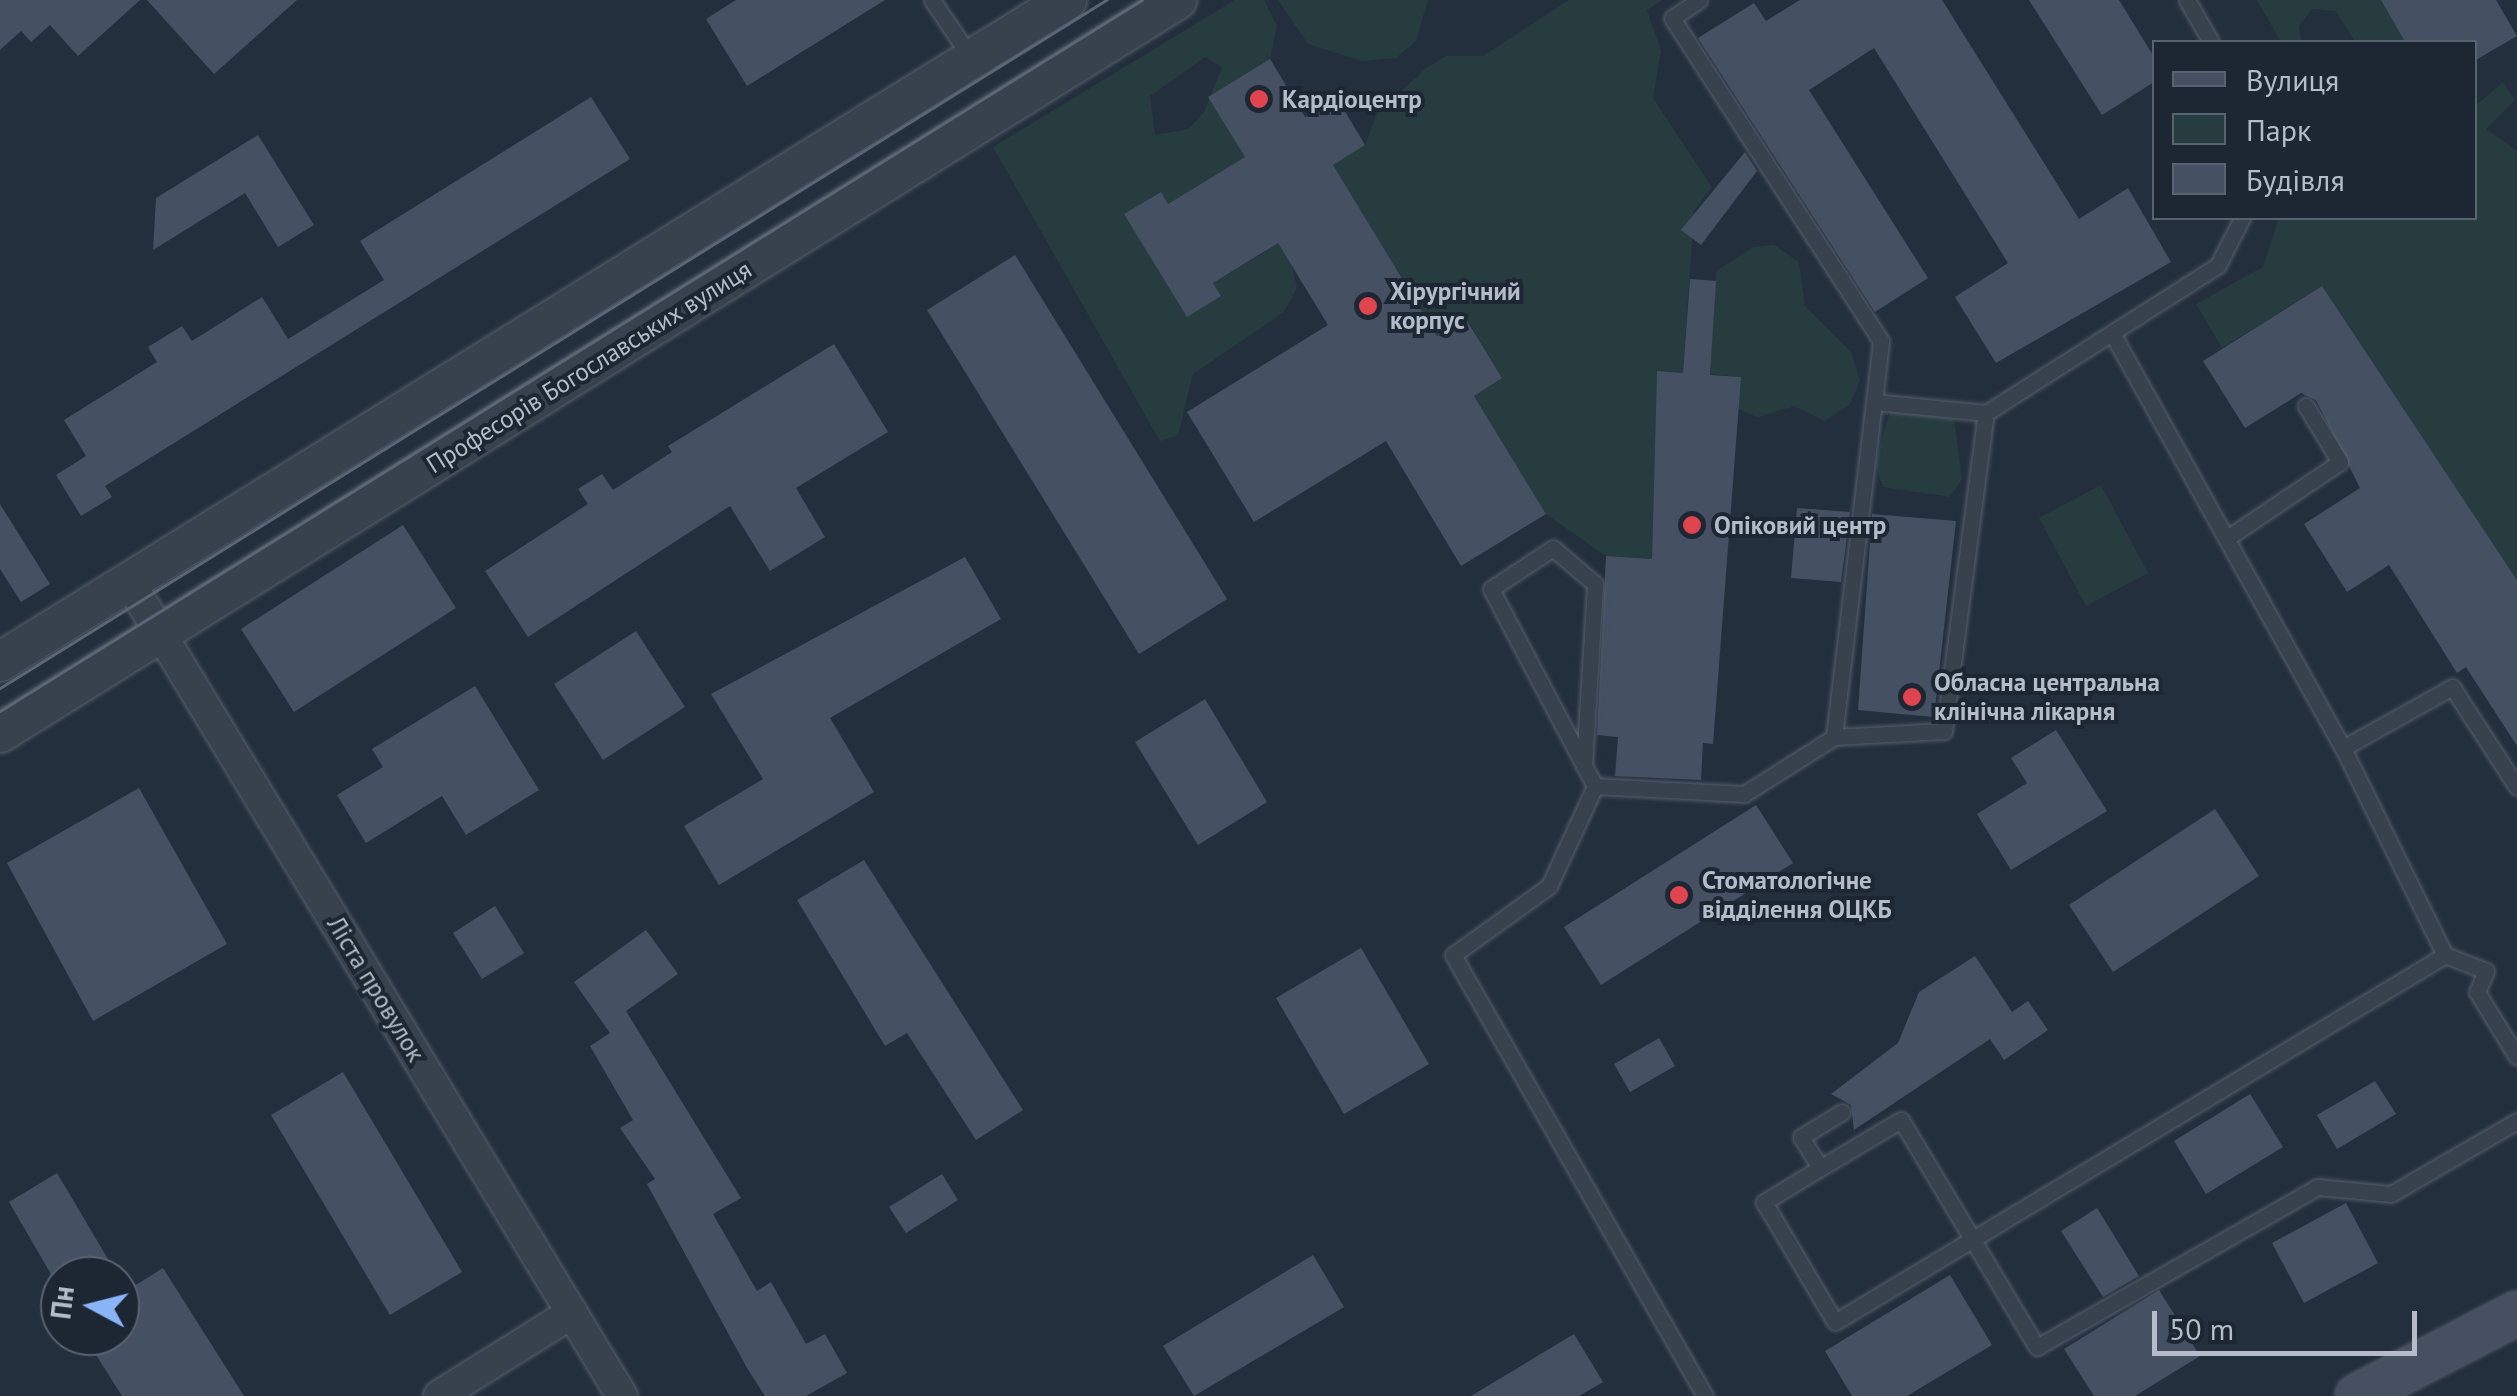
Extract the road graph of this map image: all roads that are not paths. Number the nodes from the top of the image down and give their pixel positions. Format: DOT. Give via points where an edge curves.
graph roads {
  1 [pos="932,0"];
  2 [pos="1067,0"];
  3 [pos="1177,0"];
  4 [pos="1699,0"];
  5 [pos="2187,0"];
  6 [pos="2210,40"];
  7 [pos="972,59"];
  8 [pos="2241,220"];
  9 [pos="2113,334"];
  10 [pos="1874,402"];
  11 [pos="2306,406"];
  12 [pos="1986,413"];
  13 [pos="2227,538"];
  14 [pos="130,583"];
  15 [pos="161,634"];
  16 [pos="0,662"];
  17 [pos="0,733"];
  18 [pos="1834,737"];
  19 [pos="2343,748"];
  20 [pos="1584,766"];
  21 [pos="1594,786"];
  22 [pos="2517,788"];
  23 [pos="2445,955"];
  24 [pos="2517,1057"];
  25 [pos="1842,1112"];
  26 [pos="2517,1120"];
  27 [pos="1820,1168"];
  28 [pos="1972,1239"];
  29 [pos="572,1313"];
  30 [pos="2517,1313"];
  31 [pos="439,1396"];
  32 [pos="622,1396"];
  33 [pos="1705,1396"];
  34 [pos="2357,1396"];
  1 -- 7 [label="lane"];
  2 -- 7 [label="street"];
  3 -- 15 [label="street, Професорів Богославських вулиця"];
  4 -- 10 [label="lane" via="1672,18 1880,341"];
  5 -- 6 [label="lane"];
  7 -- 14 [label="street"];
  8 -- 9 [label="lane" via="2218,265"];
  9 -- 12 [label="lane"];
  9 -- 13 [label="lane"];
  10 -- 12 [label="lane"];
  10 -- 18 [label="lane"];
  11 -- 13 [label="lane" via="2340,462"];
  12 -- 18 [label="lane" via="1944,731"];
  13 -- 19 [label="lane"];
  14 -- 15 [label="street, Ліста провулок"];
  14 -- 16 [label="street"];
  15 -- 17 [label="street, Професорів Богославських вулиця"];
  15 -- 29 [label="street, Ліста провулок"];
  18 -- 21 [label="lane" via="1744,794"];
  19 -- 22 [label="lane" via="2452,687"];
  19 -- 23 [label="lane"];
  20 -- 20 [label="lane" via="1491,589 1554,548 1595,584"];
  20 -- 21 [label="lane"];
  21 -- 33 [label="lane" via="1548,886 1452,955"];
  23 -- 24 [label="lane" via="2486,971 2477,992"];
  23 -- 28 [label="lane"];
  25 -- 27 [label="lane" via="1800,1137"];
  26 -- 28 [label="lane" via="2391,1194 2318,1187 2037,1347"];
  27 -- 28 [label="lane" via="1902,1120"];
  27 -- 28 [label="lane" via="1764,1202 1835,1322"];
  29 -- 31 [label="street"];
  29 -- 32 [label="street, Ліста провулок"];
  30 -- 34 [label="main road"];
}
